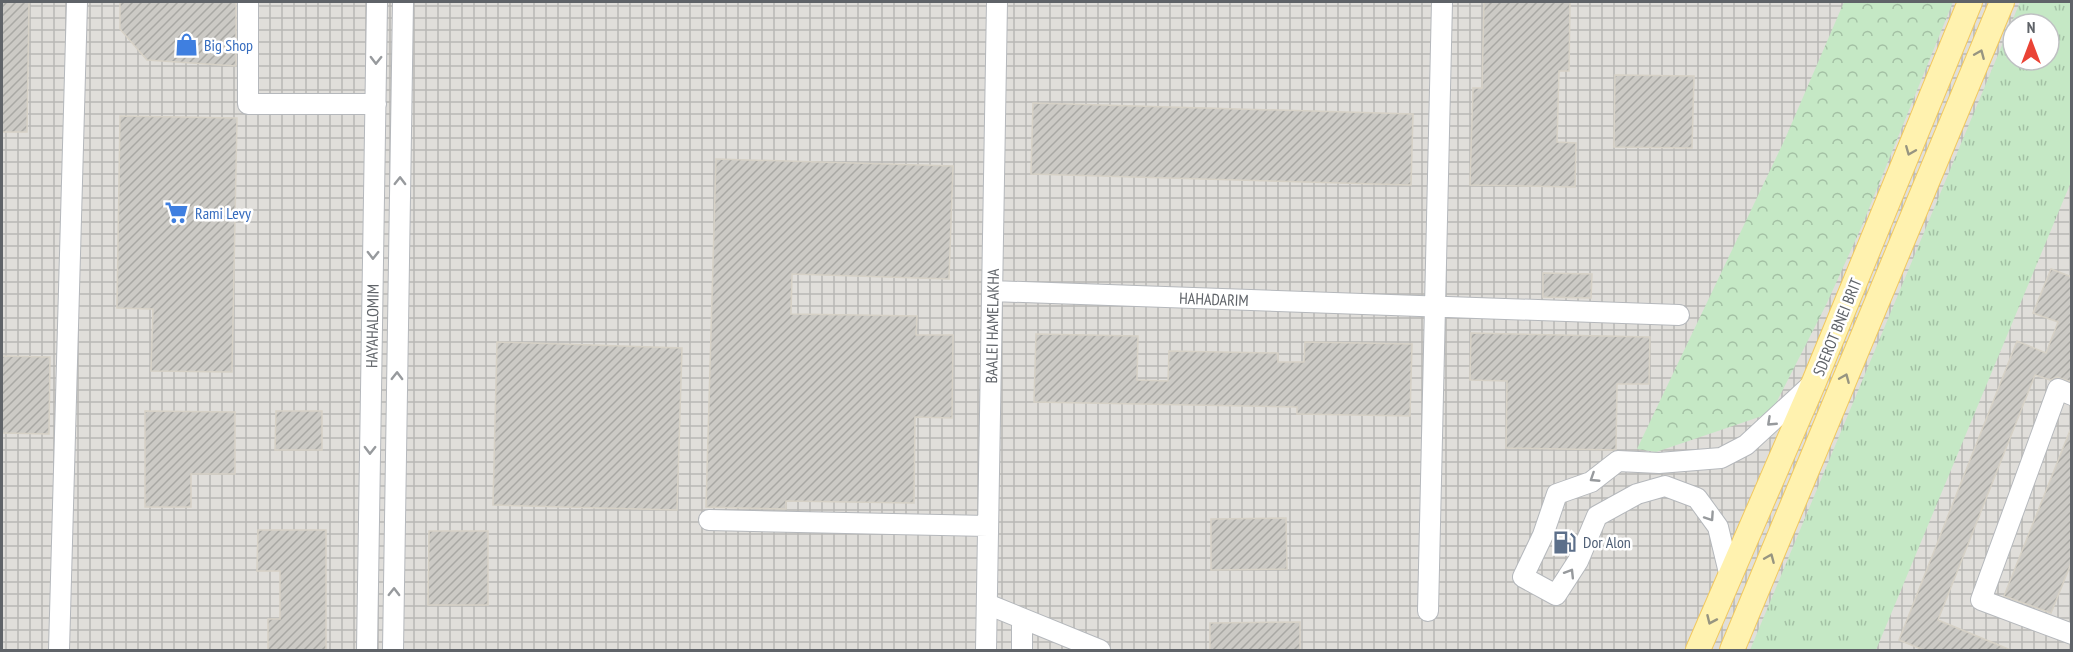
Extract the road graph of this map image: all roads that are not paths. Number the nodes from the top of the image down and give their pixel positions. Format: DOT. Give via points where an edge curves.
graph roads {
  1 [pos="77,2"];
  2 [pos="248,2"];
  3 [pos="378,2"];
  4 [pos="403,2"];
  5 [pos="997,2"];
  6 [pos="1442,2"];
  7 [pos="1970,2"];
  8 [pos="2002,2"];
  9 [pos="1932,96"];
  10 [pos="376,104"];
  11 [pos="1958,107"];
  12 [pos="992,291"];
  13 [pos="1435,307"];
  14 [pos="1678,315"];
  15 [pos="1814,382"];
  16 [pos="2072,395"];
  17 [pos="709,520"];
  18 [pos="988,526"];
  19 [pos="1730,576"];
  20 [pos="987,604"];
  21 [pos="1428,611"];
  22 [pos="1023,619"];
  23 [pos="2072,634"];
  24 [pos="2072,641"];
  25 [pos="59,651"];
  26 [pos="367,651"];
  27 [pos="393,651"];
  28 [pos="986,651"];
  29 [pos="1022,651"];
  30 [pos="1100,651"];
  31 [pos="1698,651"];
  32 [pos="1732,651"];
  33 [pos="2068,651"];
  1 -- 25 [label="street"];
  2 -- 10 [label="street" via="248,104"];
  3 -- 10 [label="street, HAYAHALOMIM, one-way"];
  27 -- 4 [label="street, HAYAHALOMIM, one-way"];
  5 -- 12 [label="street, BAALEI HAMELAKHA"];
  6 -- 13 [label="street"];
  7 -- 9 [label="main road, SDEROT BNEI BRIT"];
  11 -- 8 [label="main road, SDEROT BNEI BRIT, one-way"];
  9 -- 11 [label="street"];
  9 -- 15 [label="main road, SDEROT BNEI BRIT, one-way"];
  10 -- 26 [label="street, HAYAHALOMIM, one-way"];
  32 -- 11 [label="main road, SDEROT BNEI BRIT, one-way"];
  12 -- 13 [label="street, HAHADARIM"];
  12 -- 18 [label="street, BAALEI HAMELAKHA"];
  13 -- 14 [label="street, HAHADARIM"];
  13 -- 21 [label="street"];
  15 -- 19 [label="main road, SDEROT BNEI BRIT"];
  15 -- 19 [label="street, one-way" via="1746,445 1721,458 1659,463 1618,461 1591,482 1557,494 1543,536 1522,576 1556,595 1578,561 1597,516 1637,494 1665,486 1697,498 1718,528"];
  16 -- 23 [label="street" via="2058,389 1981,600"];
  17 -- 18 [label="street"];
  18 -- 20 [label="street, BAALEI HAMELAKHA"];
  19 -- 31 [label="main road, SDEROT BNEI BRIT, one-way"];
  20 -- 22 [label="street"];
  20 -- 28 [label="street, BAALEI HAMELAKHA"];
  22 -- 29 [label="street"];
  22 -- 30 [label="street"];
  24 -- 33 [label="street"];
}
